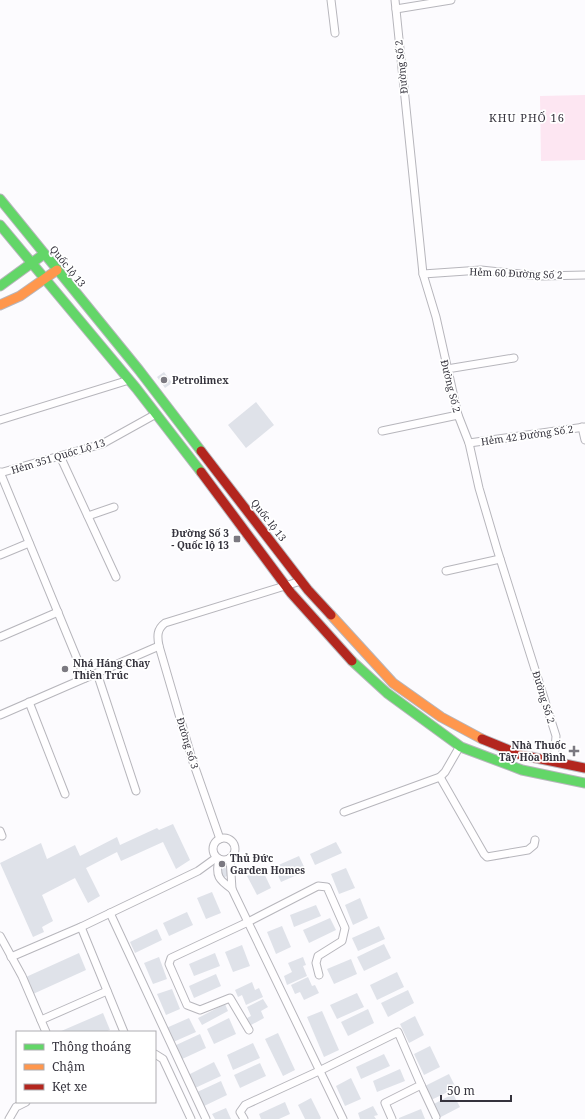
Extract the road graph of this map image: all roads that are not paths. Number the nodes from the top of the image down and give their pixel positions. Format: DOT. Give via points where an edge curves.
graph roads {
  1 [pos="331,0"];
  2 [pos="395,0"];
  3 [pos="451,0"];
  4 [pos="396,9"];
  5 [pos="335,33"];
  6 [pos="0,199"];
  7 [pos="0,225"];
  8 [pos="44,254"];
  9 [pos="32,264"];
  10 [pos="57,270"];
  11 [pos="423,274"];
  12 [pos="585,275"];
  13 [pos="45,278"];
  14 [pos="0,286"];
  15 [pos="0,305"];
  16 [pos="514,358"];
  17 [pos="447,370"];
  18 [pos="129,380"];
  19 [pos="156,414"];
  20 [pos="458,415"];
  21 [pos="0,420"];
  22 [pos="584,427"];
  23 [pos="382,431"];
  24 [pos="585,440"];
  25 [pos="469,443"];
  26 [pos="60,456"];
  27 [pos="0,473"];
  28 [pos="114,507"];
  29 [pos="88,516"];
  30 [pos="29,543"];
  31 [pos="0,555"];
  32 [pos="500,559"];
  33 [pos="446,571"];
  34 [pos="116,577"];
  35 [pos="301,581"];
  36 [pos="286,587"];
  37 [pos="58,612"];
  38 [pos="1,634"];
  39 [pos="159,646"];
  40 [pos="97,673"];
  41 [pos="85,678"];
  42 [pos="29,702"];
  43 [pos="0,715"];
  44 [pos="460,746"];
  45 [pos="554,762"];
  46 [pos="585,768"];
  47 [pos="440,777"];
  48 [pos="585,783"];
  49 [pos="136,791"];
  50 [pos="65,794"];
  51 [pos="344,812"];
  52 [pos="220,839"];
  53 [pos="535,840"];
  54 [pos="218,858"];
  55 [pos="230,858"];
  56 [pos="232,889"];
  57 [pos="110,912"];
  58 [pos="248,922"];
  59 [pos="81,927"];
  60 [pos="0,936"];
  61 [pos="11,956"];
  62 [pos="319,975"];
  63 [pos="107,991"];
  64 [pos="41,1020"];
  65 [pos="249,1030"];
  66 [pos="46,1031"];
  67 [pos="124,1031"];
  68 [pos="156,1055"];
  69 [pos="320,1071"];
  70 [pos="421,1085"];
  71 [pos="24,1103"];
  72 [pos="436,1117"];
  73 [pos="9,1119"];
  74 [pos="191,1119"];
  75 [pos="206,1119"];
  76 [pos="244,1119"];
  77 [pos="343,1119"];
  78 [pos="392,1119"];
  1 -- 5 [label="street"];
  2 -- 4 [label="street, Đường Số 2"];
  3 -- 4 [label="street"];
  4 -- 11 [label="street, Đường Số 2"];
  6 -- 8 [label="main road, Quốc lộ 13"];
  7 -- 9 [label="main road"];
  8 -- 9 [label="main road"];
  8 -- 10 [label="main road, Quốc lộ 13"];
  9 -- 13 [label="main road"];
  9 -- 14 [label="main road"];
  10 -- 13 [label="main road"];
  10 -- 35 [label="main road, Quốc lộ 13" via="161,399"];
  11 -- 12 [label="street, Hẻm 60 Đường Số 2" via="481,270 541,276"];
  11 -- 17 [label="street, Đường Số 2" via="436,317"];
  13 -- 15 [label="main road" via="20,296"];
  13 -- 18 [label="main road"];
  16 -- 17 [label="street"];
  17 -- 20 [label="street, Đường Số 2"];
  18 -- 19 [label="main road"];
  18 -- 21 [label="street"];
  19 -- 26 [label="street, Hẻm 351 Quốc Lộ 13" via="102,444"];
  19 -- 36 [label="main road"];
  20 -- 23 [label="street"];
  20 -- 25 [label="street, Đường Số 2"];
  22 -- 24 [label="street"];
  22 -- 25 [label="street, Hẻm 42 Đường Số 2"];
  25 -- 32 [label="street, Đường Số 2"];
  26 -- 27 [label="street, Hẻm 351 Quốc Lộ 13"];
  26 -- 29 [label="street"];
  27 -- 30 [label="street"];
  28 -- 29 [label="street"];
  29 -- 34 [label="street"];
  30 -- 31 [label="street"];
  30 -- 37 [label="street"];
  32 -- 33 [label="street"];
  32 -- 45 [label="street, Đường Số 2" via="556,736"];
  35 -- 36 [label="street, Đường sổ 3"];
  35 -- 45 [label="main road, Quốc lộ 13" via="393,682 415,700 484,740 521,755"];
  36 -- 39 [label="street, Đường sổ 3" via="166,623 161,626 157,635"];
  36 -- 44 [label="main road" via="339,648 381,689 409,712"];
  37 -- 38 [label="street"];
  37 -- 41 [label="street"];
  39 -- 40 [label="street"];
  39 -- 52 [label="street, Đường sổ 3" via="192,759"];
  40 -- 41 [label="street"];
  40 -- 49 [label="street"];
  41 -- 42 [label="street"];
  42 -- 43 [label="street"];
  42 -- 50 [label="street"];
  44 -- 47 [label="street"];
  44 -- 48 [label="main road" via="535,773"];
  45 -- 46 [label="main road, Quốc lộ 13"];
  47 -- 51 [label="street"];
  47 -- 53 [label="street" via="488,857 528,850 534,845"];
  52 -- 54 [label="street" via="213,847 213,853"];
  52 -- 55 [label="street" via="225,838 233,843 235,852"];
  54 -- 55 [label="street"];
  54 -- 56 [label="street" via="218,876"];
  54 -- 57 [label="street" via="198,871"];
  55 -- 56 [label="street"];
  56 -- 58 [label="street"];
  57 -- 59 [label="street"];
  57 -- 75 [label="street"];
  58 -- 62 [label="street" via="318,886 327,887 345,928 342,941 318,956 316,963"];
  58 -- 65 [label="street" via="171,958 169,964 187,1005 200,1010 230,998"];
  58 -- 69 [label="street"];
  59 -- 61 [label="street"];
  59 -- 63 [label="street"];
  60 -- 61 [label="street"];
  61 -- 64 [label="street"];
  63 -- 64 [label="street"];
  63 -- 67 [label="street"];
  64 -- 66 [label="street"];
  68 -- 74 [label="street" via="163,1059"];
  69 -- 70 [label="street" via="398,1032"];
  69 -- 76 [label="street" via="245,1105 240,1112"];
  69 -- 77 [label="street"];
  70 -- 72 [label="street"];
  70 -- 78 [label="street" via="386,1103"];
  71 -- 73 [label="street" via="16,1107"];
}
